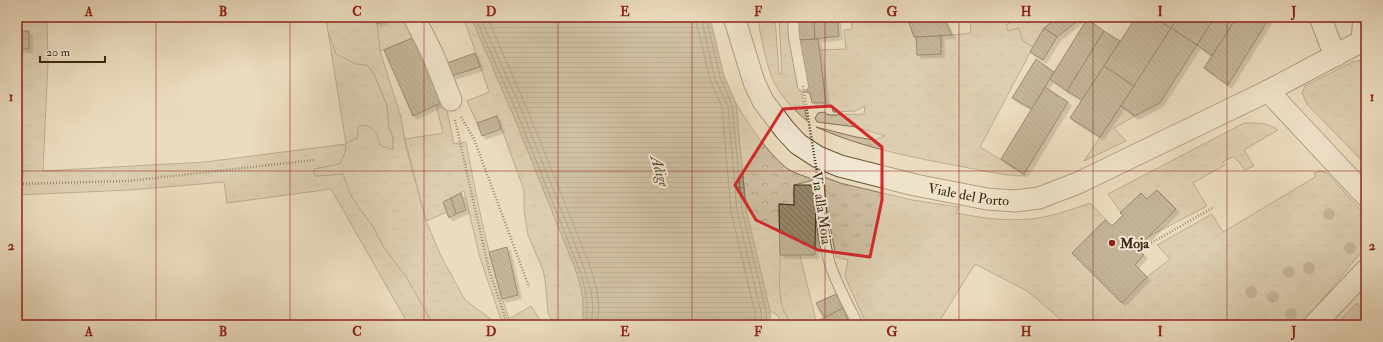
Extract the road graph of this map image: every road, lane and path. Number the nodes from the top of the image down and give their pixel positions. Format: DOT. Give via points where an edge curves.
graph roads {
  1 [pos="414,17"];
  2 [pos="734,17"];
  3 [pos="793,17"];
  4 [pos="1320,17"];
  5 [pos="1364,17"];
  6 [pos="1364,40"];
  7 [pos="1335,56"];
  8 [pos="803,86"];
  9 [pos="1268,91"];
  10 [pos="451,100"];
  11 [pos="474,139"];
  12 [pos="314,160"];
  13 [pos="818,179"];
  14 [pos="17,184"];
  15 [pos="1366,196"];
  16 [pos="1214,207"];
  17 [pos="1146,246"];
  18 [pos="1366,270"];
  19 [pos="529,288"];
  20 [pos="508,325"];
  21 [pos="858,325"];
  22 [pos="1314,325"];
  1 -- 10 [label="street"];
  2 -- 9 [label="street, Viale del Porto" via="754,82 763,101 798,144 818,157 840,166 914,185 987,199 1015,201 1039,198 1072,186"];
  3 -- 8 [label="lane"];
  4 -- 7 [label="street"];
  5 -- 6 [label="street"];
  6 -- 7 [label="street, Viale del Porto"];
  7 -- 9 [label="street, Viale del Porto"];
  8 -- 13 [label="path, Via alla Moia, bridge"];
  9 -- 15 [label="street"];
  10 -- 20 [label="path" via="490,270"];
  11 -- 19 [label="path"];
  12 -- 14 [label="path" via="128,180"];
  13 -- 21 [label="lane, Via alla Moia" via="830,263"];
  16 -- 17 [label="path"];
  18 -- 22 [label="street"];
}
